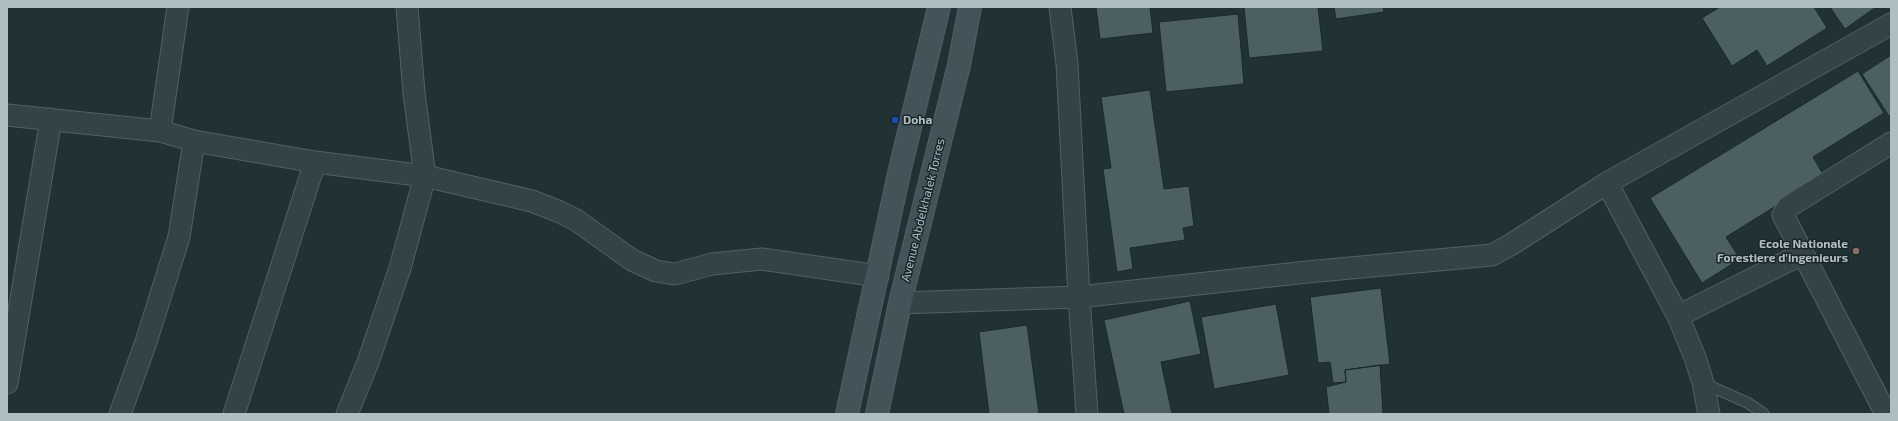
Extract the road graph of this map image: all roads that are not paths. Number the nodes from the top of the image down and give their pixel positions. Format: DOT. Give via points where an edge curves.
graph roads {
  1 [pos="178,7"];
  2 [pos="407,7"];
  3 [pos="939,7"];
  4 [pos="970,7"];
  5 [pos="1060,7"];
  6 [pos="1891,24"];
  7 [pos="7,116"];
  8 [pos="51,119"];
  9 [pos="160,131"];
  10 [pos="194,141"];
  11 [pos="1891,142"];
  12 [pos="315,162"];
  13 [pos="425,176"];
  14 [pos="1607,183"];
  15 [pos="1802,254"];
  16 [pos="878,276"];
  17 [pos="1079,297"];
  18 [pos="900,303"];
  19 [pos="1678,316"];
  20 [pos="7,383"];
  21 [pos="1703,383"];
  22 [pos="120,414"];
  23 [pos="234,414"];
  24 [pos="347,414"];
  25 [pos="847,414"];
  26 [pos="877,414"];
  27 [pos="1087,414"];
  28 [pos="1709,414"];
  29 [pos="1764,414"];
  30 [pos="1886,414"];
  1 -- 9 [label="street"];
  2 -- 13 [label="street" via="414,93"];
  3 -- 16 [label="street" via="900,169"];
  4 -- 18 [label="street, Avenue Abdelkhalek Torres" via="959,65"];
  5 -- 17 [label="street" via="1067,64"];
  6 -- 14 [label="street"];
  7 -- 8 [label="street"];
  8 -- 9 [label="street"];
  8 -- 20 [label="street"];
  9 -- 10 [label="street"];
  10 -- 12 [label="street"];
  10 -- 22 [label="street" via="179,237"];
  11 -- 15 [label="street" via="1785,210 1784,216"];
  12 -- 13 [label="street"];
  12 -- 23 [label="street"];
  13 -- 16 [label="street" via="532,202 560,212 576,220 632,260 656,271 675,274 712,264 762,260"];
  13 -- 24 [label="street" via="398,275"];
  14 -- 17 [label="street" via="1492,255 1299,272"];
  14 -- 19 [label="street"];
  15 -- 19 [label="street"];
  15 -- 30 [label="street"];
  16 -- 25 [label="street"];
  17 -- 18 [label="street"];
  17 -- 27 [label="street"];
  18 -- 26 [label="street, Avenue Abdelkhalek Torres"];
  19 -- 21 [label="street"];
  21 -- 28 [label="street"];
  21 -- 29 [label="lane" via="1748,403"];
}
